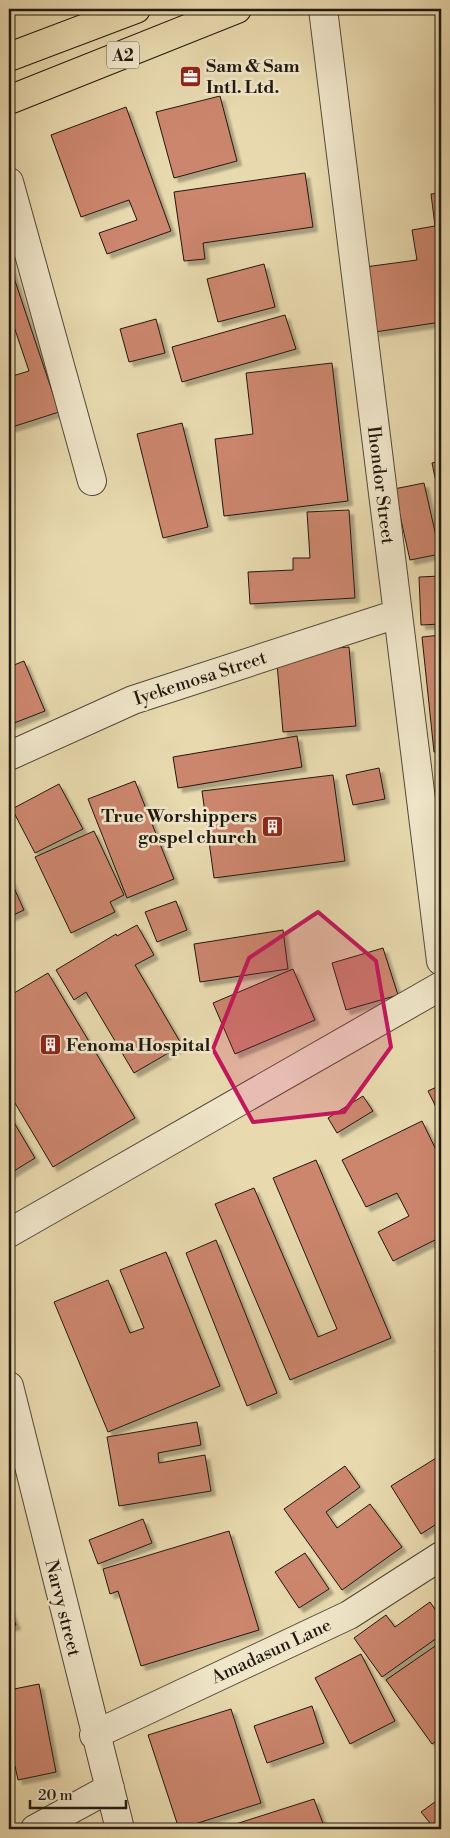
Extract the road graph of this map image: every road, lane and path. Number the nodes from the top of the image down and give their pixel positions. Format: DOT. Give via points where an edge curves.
graph roads {
  1 [pos="136,9"];
  2 [pos="237,9"];
  3 [pos="323,9"];
  4 [pos="9,57"];
  5 [pos="9,100"];
  6 [pos="9,182"];
  7 [pos="92,481"];
  8 [pos="397,614"];
  9 [pos="9,756"];
  10 [pos="441,960"];
  11 [pos="441,986"];
  12 [pos="9,1233"];
  13 [pos="9,1386"];
  14 [pos="441,1556"];
  15 [pos="94,1734"];
  16 [pos="110,1788"];
  17 [pos="36,1829"];
  18 [pos="120,1829"];
  1 -- 4 [label="highway, A2"];
  2 -- 5 [label="highway, A2"];
  3 -- 8 [label="street, Ihondor Street"];
  6 -- 7 [label="street"];
  8 -- 9 [label="street, Iyekemosa Street" via="133,700"];
  8 -- 10 [label="street, Ihondor Street"];
  11 -- 12 [label="street"];
  13 -- 15 [label="street, Narvy street"];
  14 -- 15 [label="street, Amadasun Lane" via="349,1615"];
  15 -- 16 [label="street, Narvy street"];
  16 -- 17 [label="street"];
  16 -- 18 [label="street, Narvy street"];
}
